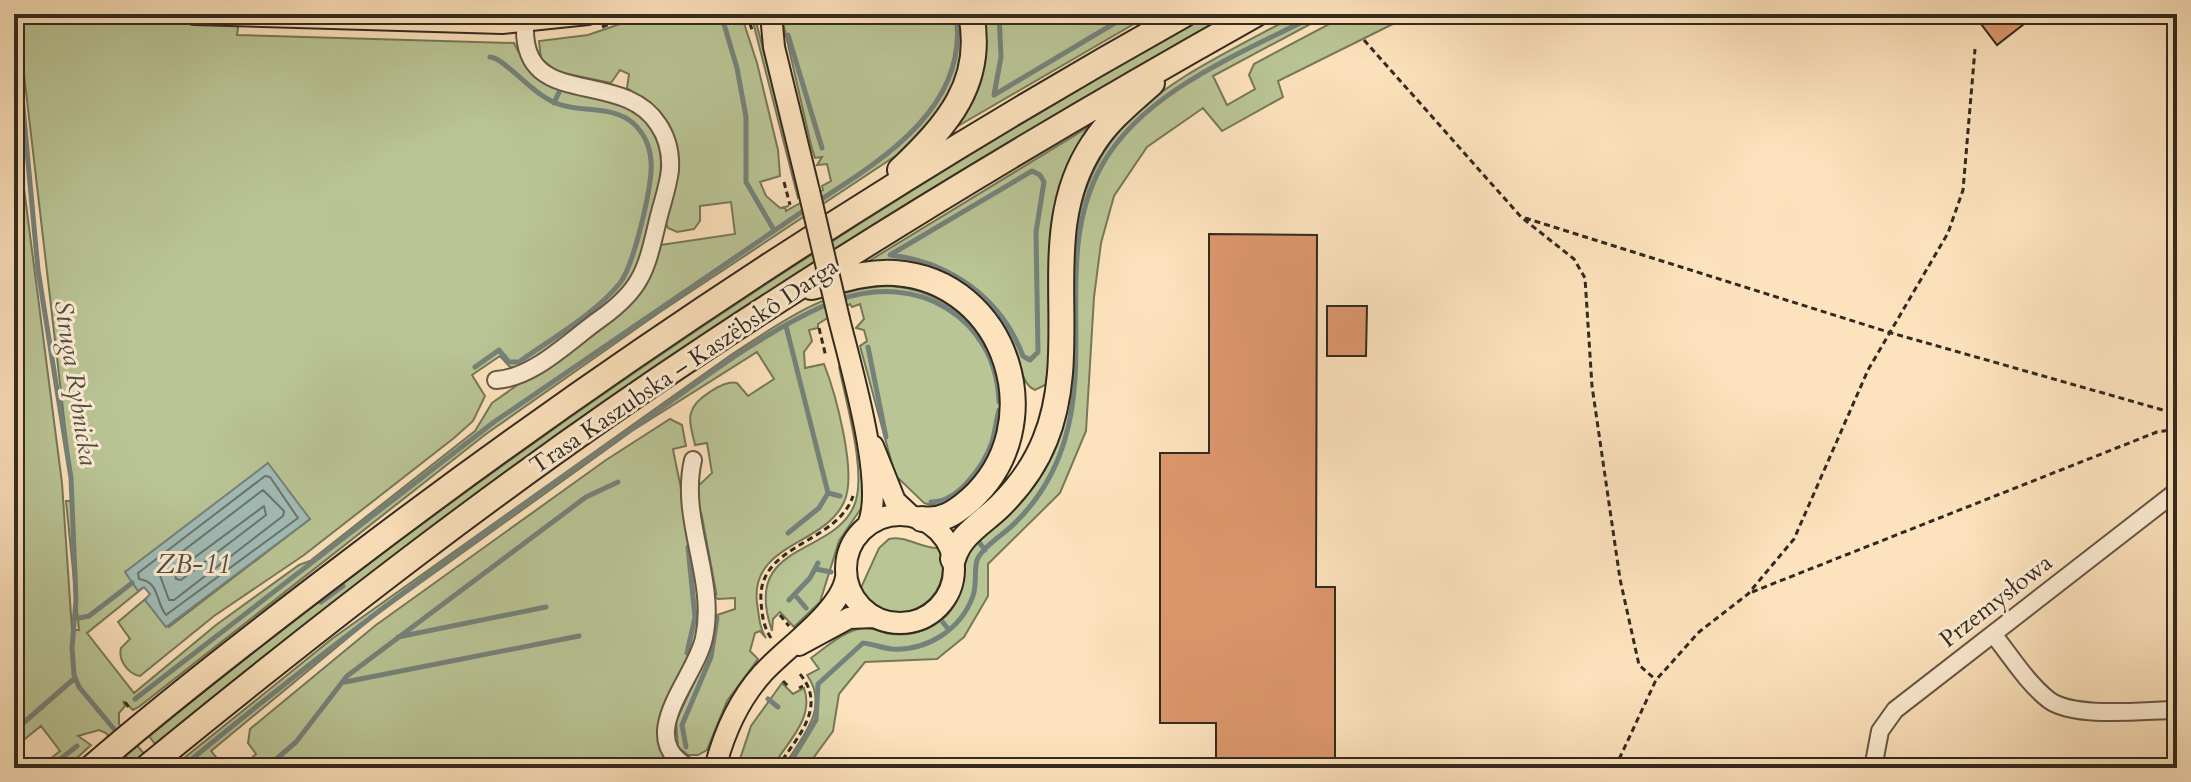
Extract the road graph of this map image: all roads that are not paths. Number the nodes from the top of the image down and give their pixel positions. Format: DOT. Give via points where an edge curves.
graph roads {
  1 [pos="194,14"];
  2 [pos="588,14"];
  3 [pos="760,14"];
  4 [pos="771,14"];
  5 [pos="971,14"];
  6 [pos="1185,14"];
  7 [pos="1256,14"];
  8 [pos="525,18"];
  9 [pos="774,47"];
  10 [pos="1182,56"];
  11 [pos="865,203"];
  12 [pos="789,293"];
  13 [pos="496,380"];
  14 [pos="867,433"];
  15 [pos="693,460"];
  16 [pos="2177,491"];
  17 [pos="916,517"];
  18 [pos="868,525"];
  19 [pos="953,559"];
  20 [pos="846,577"];
  21 [pos="875,617"];
  22 [pos="1993,634"];
  23 [pos="779,644"];
  24 [pos="2177,710"];
  25 [pos="91,768"];
  26 [pos="146,768"];
  27 [pos="690,768"];
  28 [pos="715,768"];
  29 [pos="1873,768"];
  1 -- 8 [label="main road"];
  2 -- 8 [label="main road"];
  3 -- 9 [label="main road"];
  4 -- 9 [label="main road"];
  5 -- 11 [label="highway" via="971,74 951,118"];
  6 -- 11 [label="highway, Trasa Kaszubska – Kaszëbskô Darga"];
  7 -- 10 [label="highway, Trasa Kaszubska – Kaszëbskô Darga"];
  8 -- 13 [label="street" via="528,50 543,73 573,87 627,96 652,114 666,140 670,171 646,268 634,291 527,372"];
  9 -- 14 [label="main road, bridge" via="809,191 833,323"];
  10 -- 12 [label="highway, Trasa Kaszubska – Kaszëbskô Darga" via="1000,160"];
  10 -- 19 [label="highway" via="1110,123 1080,166 1062,237 1061,358 1052,419 1025,477 962,540"];
  11 -- 25 [label="highway, Trasa Kaszubska – Kaszëbskô Darga" via="685,320 464,475"];
  12 -- 17 [label="highway" via="873,274 916,276 960,296 992,330 1011,372 1014,417 1000,462 974,496 942,519"];
  12 -- 26 [label="highway, Trasa Kaszubska – Kaszëbskô Darga" via="485,503"];
  14 -- 17 [label="main road" via="895,501"];
  14 -- 18 [label="main road" via="873,503"];
  15 -- 27 [label="street" via="689,502 706,630 695,666 665,726 671,751"];
  16 -- 22 [label="street, Przemysłowa"];
  17 -- 18 [label="main road" via="887,516"];
  17 -- 19 [label="main road" via="941,533"];
  18 -- 20 [label="main road" via="849,550"];
  19 -- 21 [label="main road" via="951,588 930,614 909,622"];
  20 -- 21 [label="main road" via="858,603"];
  20 -- 23 [label="main road" via="836,602"];
  21 -- 23 [label="main road" via="849,618"];
  22 -- 24 [label="street" via="2050,701 2089,711"];
  22 -- 29 [label="street, Przemysłowa" via="1887,719"];
  23 -- 28 [label="main road" via="741,701"];
}
